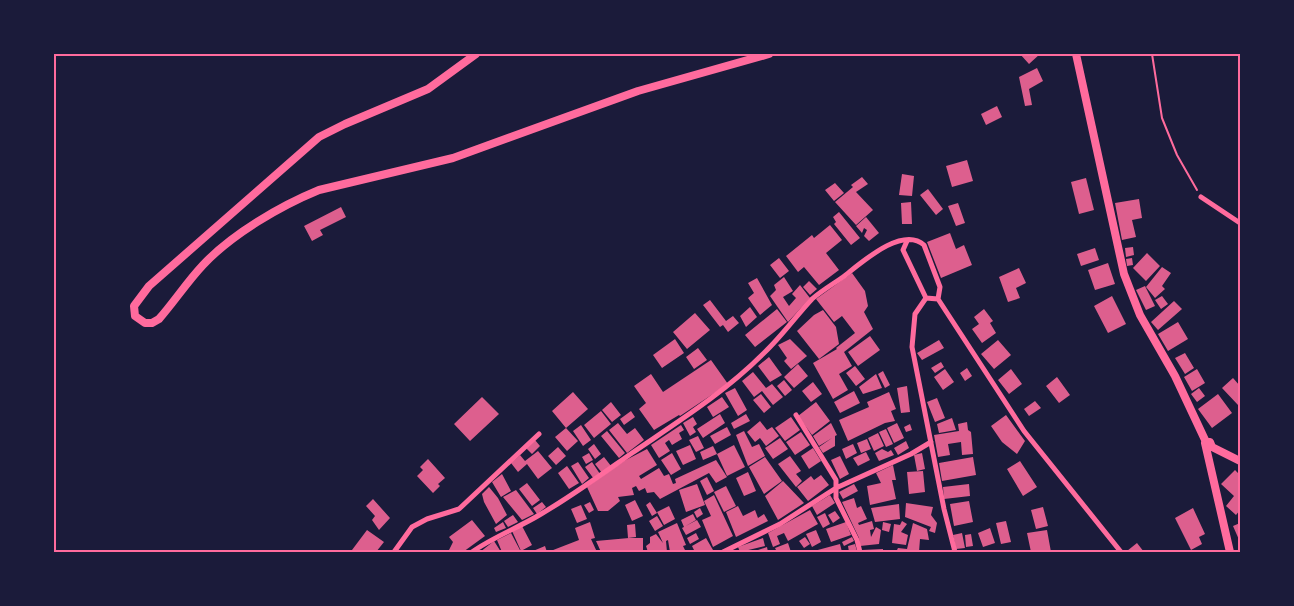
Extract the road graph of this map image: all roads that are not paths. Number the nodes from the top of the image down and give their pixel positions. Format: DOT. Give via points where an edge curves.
graph roads {
  1 [pos="476,54"];
  2 [pos="770,54"];
  3 [pos="1076,54"];
  4 [pos="1201,197"];
  5 [pos="1240,223"];
  6 [pos="907,241"];
  7 [pos="926,298"];
  8 [pos="938,299"];
  9 [pos="796,415"];
  10 [pos="539,434"];
  11 [pos="931,442"];
  12 [pos="1208,446"];
  13 [pos="1240,461"];
  14 [pos="836,488"];
  15 [pos="394,552"];
  16 [pos="472,552"];
  17 [pos="723,552"];
  18 [pos="860,552"];
  19 [pos="955,552"];
  20 [pos="1121,552"];
  21 [pos="1230,552"];
  1 -- 2 [label="street" via="428,89 319,137 140,295 134,306 135,316 144,323 159,319 213,255 299,198 319,190 476,151 638,91"];
  3 -- 12 [label="street" via="1124,274 1140,316 1175,376"];
  4 -- 5 [label="street"];
  6 -- 7 [label="street" via="903,250"];
  6 -- 8 [label="street" via="913,239 924,245 940,287"];
  6 -- 16 [label="street" via="877,250 813,298 787,331 755,362 692,415 547,511 488,540"];
  7 -- 8 [label="street"];
  7 -- 11 [label="street" via="915,314 912,347"];
  8 -- 20 [label="street" via="1024,431"];
  9 -- 14 [label="street" via="836,480"];
  10 -- 15 [label="street" via="459,509 412,527"];
  11 -- 14 [label="street"];
  11 -- 19 [label="street"];
  12 -- 13 [label="street"];
  12 -- 21 [label="street"];
  14 -- 17 [label="street" via="780,524"];
  14 -- 18 [label="street" via="836,498"];
}
